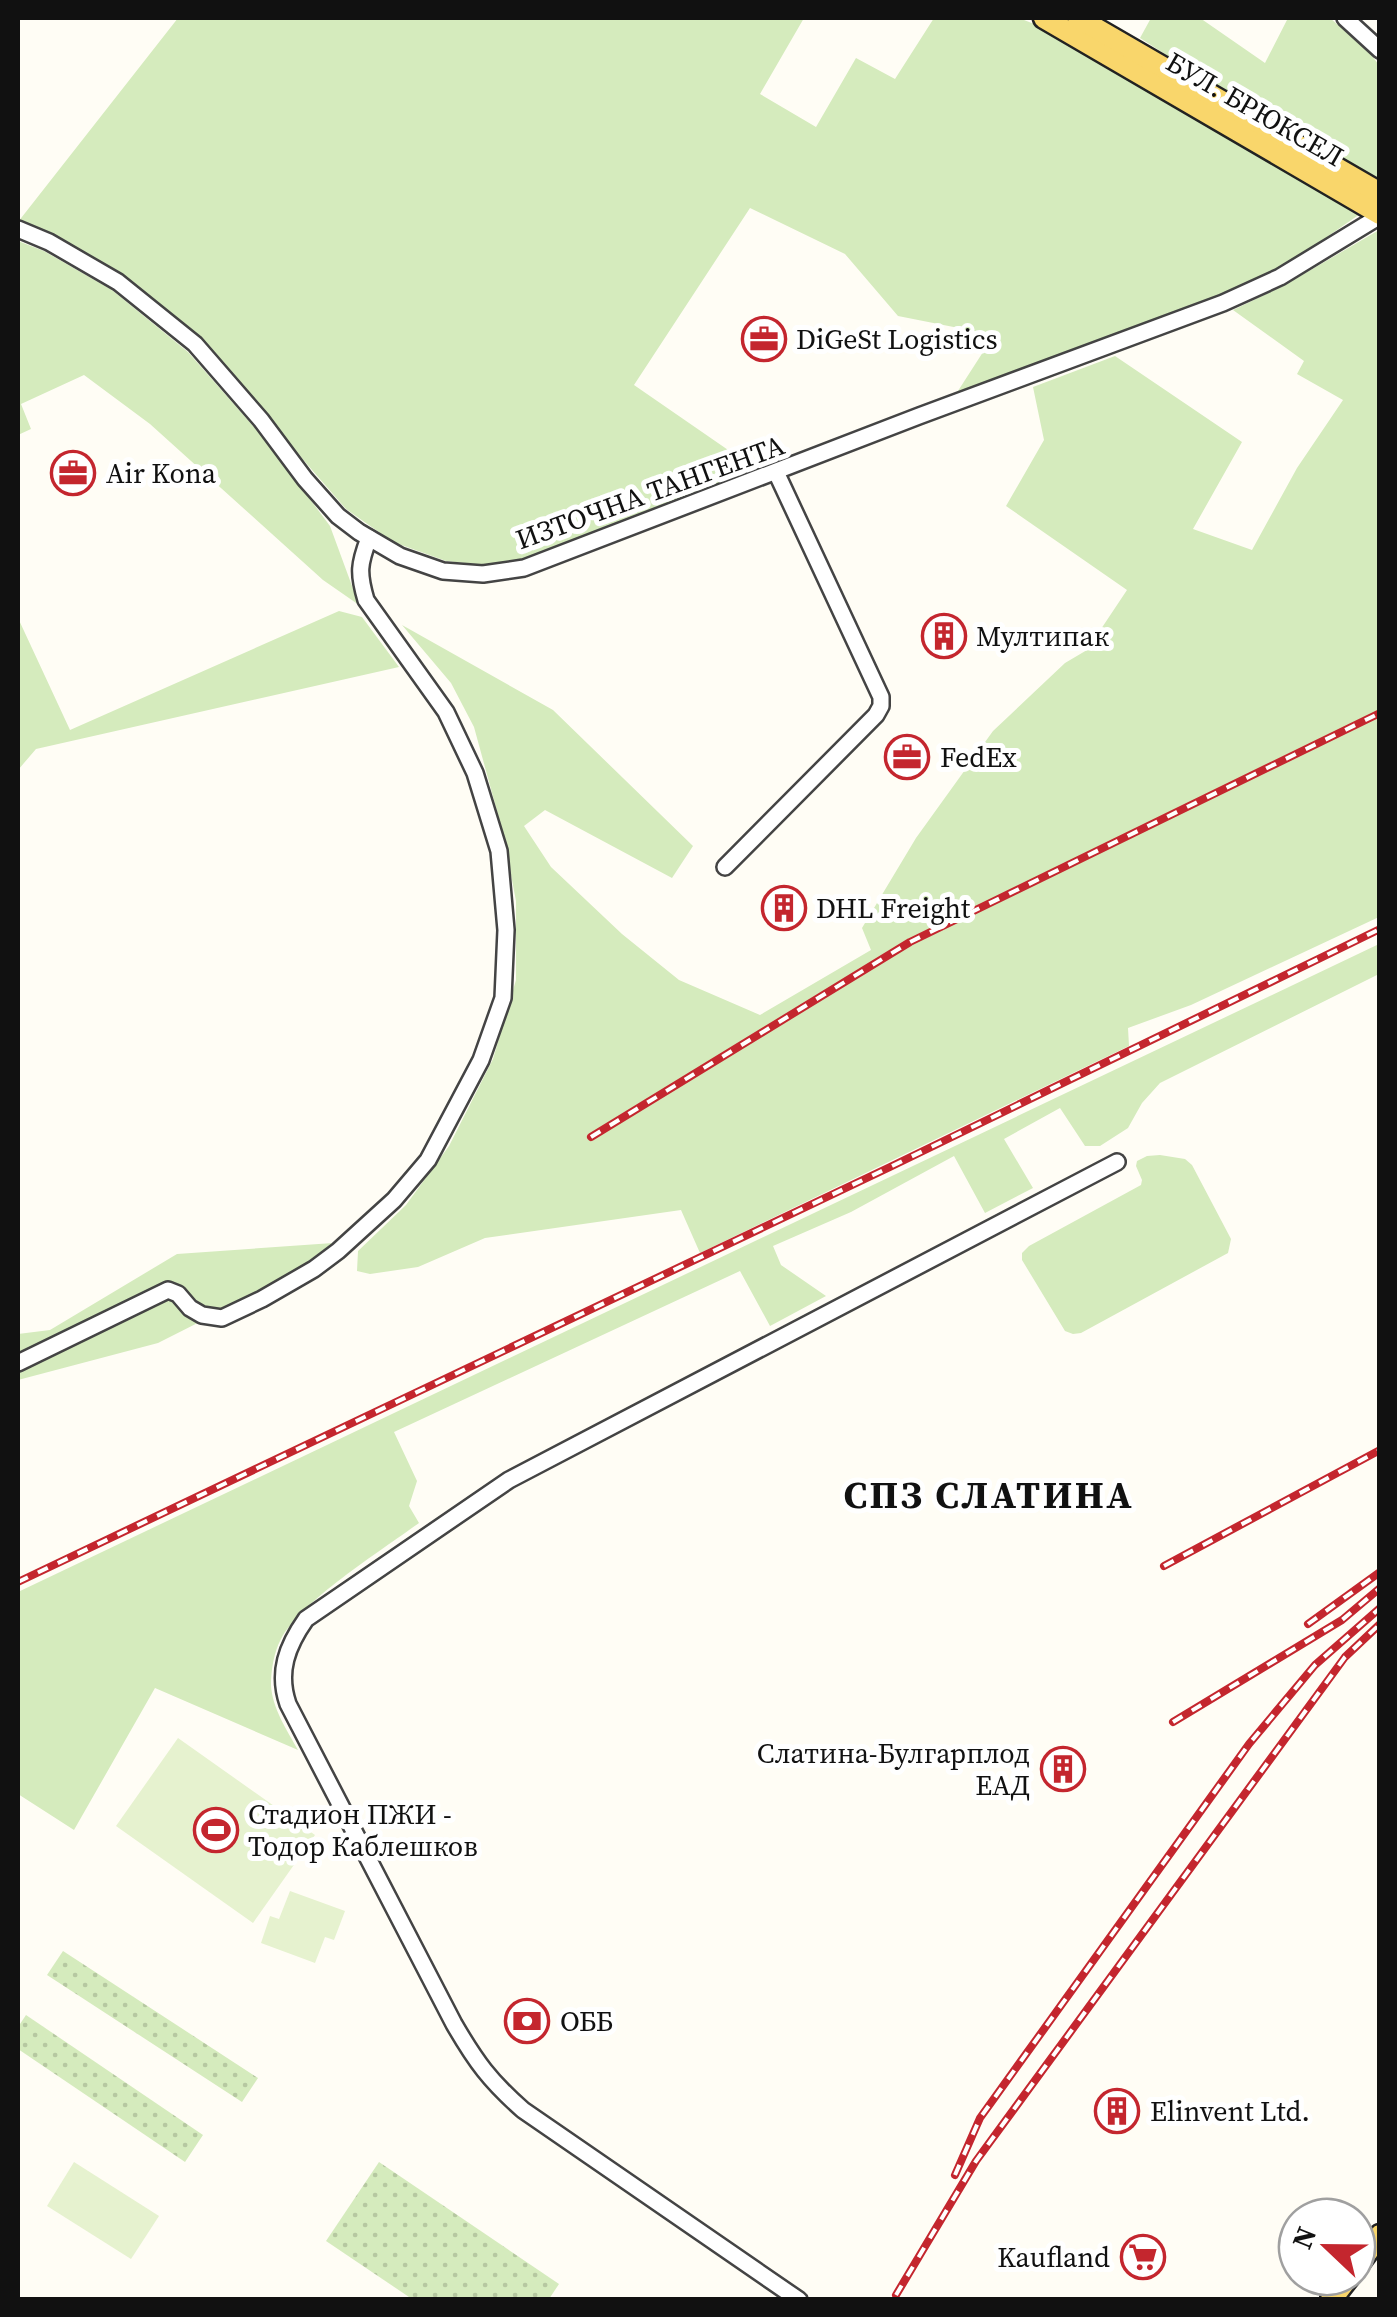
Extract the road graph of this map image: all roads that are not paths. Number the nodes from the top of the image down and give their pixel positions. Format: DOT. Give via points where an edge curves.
graph roads {
  1 [pos="1078,18"];
  2 [pos="1345,18"];
  3 [pos="1044,19"];
  4 [pos="1380,50"];
  5 [pos="1189,92"];
  6 [pos="1380,194"];
  7 [pos="1380,215"];
  8 [pos="18,229"];
  9 [pos="776,472"];
  10 [pos="369,538"];
  11 [pos="725,866"];
  12 [pos="1117,1162"];
  13 [pos="18,1363"];
  14 [pos="800,2300"];
  1 -- 5 [label="main road, БУЛ. БРЮКСЕЛ"];
  2 -- 4 [label="street"];
  3 -- 5 [label="main road, БУЛ. БРЮКСЕЛ"];
  5 -- 6 [label="main road, БУЛ. БРЮКСЕЛ"];
  5 -- 7 [label="main road, БУЛ. БРЮКСЕЛ"];
  7 -- 9 [label="street, ИЗТОЧНА ТАНГЕНТА" via="1223,303"];
  8 -- 10 [label="street, ИЗТОЧНА ТАНГЕНТА" via="118,282 195,344 327,504"];
  9 -- 10 [label="street, ИЗТОЧНА ТАНГЕНТА" via="524,568 444,571"];
  9 -- 11 [label="street" via="881,706"];
  10 -- 13 [label="street" via="360,562 366,600 446,712 475,773 499,851 503,998 481,1060 428,1160 394,1200 314,1269 222,1318 202,1315 168,1290"];
  12 -- 14 [label="street" via="509,1480 306,1619 286,1654 288,1704 478,2066 524,2110"];
}
